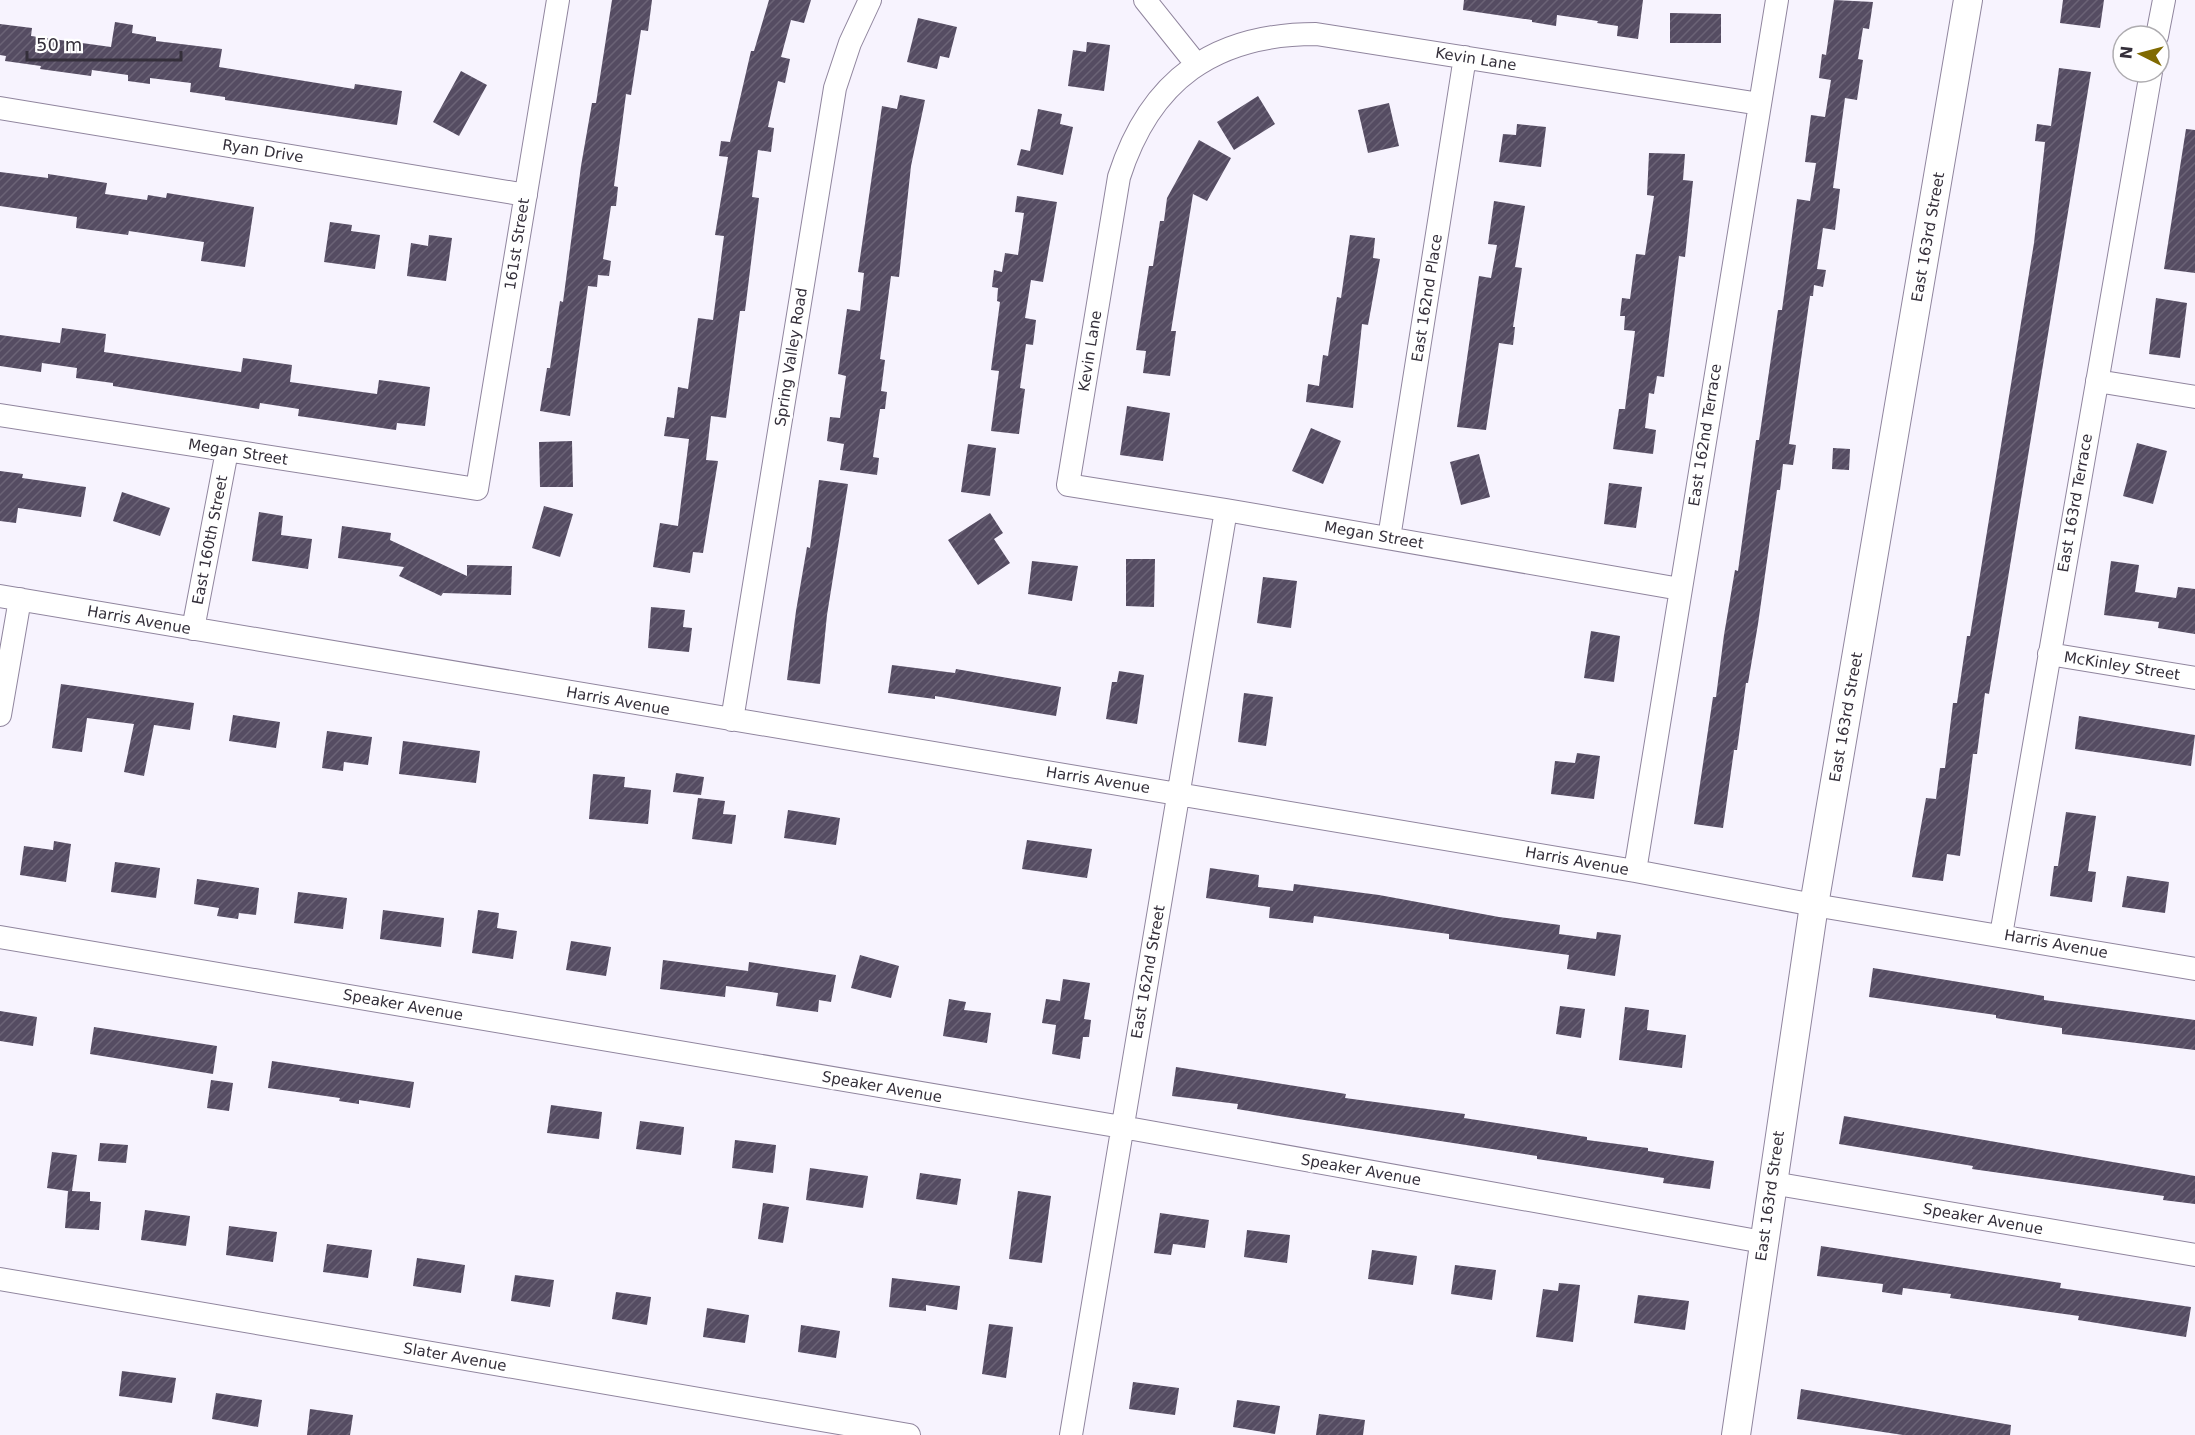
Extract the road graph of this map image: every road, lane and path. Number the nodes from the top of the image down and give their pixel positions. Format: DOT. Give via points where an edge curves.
graph roads {
  1 [pos="558,0"];
  2 [pos="870,0"];
  3 [pos="1145,0"];
  4 [pos="1777,0"];
  5 [pos="1968,0"];
  6 [pos="2163,0"];
  7 [pos="2159,24"];
  8 [pos="1465,57"];
  9 [pos="1197,65"];
  10 [pos="2149,84"];
  11 [pos="1760,104"];
  12 [pos="0,108"];
  13 [pos="526,195"];
  14 [pos="2097,381"];
  15 [pos="2195,397"];
  16 [pos="0,415"];
  17 [pos="227,451"];
  18 [pos="1068,485"];
  19 [pos="477,489"];
  20 [pos="1226,510"];
  21 [pos="1389,538"];
  22 [pos="1680,589"];
  23 [pos="10,598"];
  24 [pos="193,629"];
  25 [pos="2049,654"];
  26 [pos="2195,678"];
  27 [pos="0,716"];
  28 [pos="732,720"];
  29 [pos="1179,794"];
  30 [pos="1635,871"];
  31 [pos="1814,905"];
  32 [pos="2001,935"];
  33 [pos="0,937"];
  34 [pos="2195,969"];
  35 [pos="1122,1127"];
  36 [pos="1772,1183"];
  37 [pos="1763,1242"];
  38 [pos="2195,1255"];
  39 [pos="0,1279"];
  40 [pos="909,1435"];
  41 [pos="1071,1435"];
  42 [pos="1736,1435"];
  1 -- 13 [label="street, 161st Street"];
  2 -- 28 [label="street, Spring Valley Road" via="835,88"];
  3 -- 9 [label="street"];
  4 -- 11 [label="street, East 162nd Terrace"];
  5 -- 31 [label="street, East 163rd Street"];
  6 -- 7 [label="street"];
  8 -- 9 [label="street, Kevin Lane" via="1316,34 1286,34 1226,49"];
  8 -- 11 [label="street, Kevin Lane"];
  8 -- 21 [label="street, East 162nd Place"];
  9 -- 18 [label="street, Kevin Lane" via="1162,94 1142,120 1119,177"];
  10 -- 14 [label="street, East 163rd Terrace"];
  11 -- 22 [label="street, East 162nd Terrace"];
  12 -- 13 [label="street, Ryan Drive"];
  13 -- 19 [label="street, 161st Street"];
  14 -- 15 [label="street"];
  14 -- 25 [label="street, East 163rd Terrace"];
  16 -- 17 [label="street, Megan Street"];
  17 -- 19 [label="street, Megan Street"];
  17 -- 24 [label="street, East 160th Street"];
  18 -- 20 [label="street, Megan Street"];
  20 -- 21 [label="street, Megan Street"];
  20 -- 29 [label="street, East 162nd Street"];
  21 -- 22 [label="street, Megan Street"];
  22 -- 30 [label="street, East 162nd Terrace"];
  23 -- 24 [label="street, Harris Avenue"];
  23 -- 27 [label="street"];
  24 -- 28 [label="street, Harris Avenue"];
  25 -- 26 [label="street, McKinley Street"];
  25 -- 32 [label="street, East 163rd Terrace"];
  28 -- 29 [label="street, Harris Avenue"];
  29 -- 30 [label="street, Harris Avenue"];
  29 -- 35 [label="street, East 162nd Street"];
  30 -- 31 [label="street, Harris Avenue"];
  31 -- 32 [label="street, Harris Avenue"];
  31 -- 36 [label="street, East 163rd Street"];
  32 -- 34 [label="street, Harris Avenue"];
  33 -- 35 [label="street, Speaker Avenue"];
  35 -- 37 [label="street, Speaker Avenue"];
  35 -- 41 [label="street, East 162nd Street"];
  36 -- 37 [label="street, East 163rd Street"];
  36 -- 38 [label="street, Speaker Avenue"];
  37 -- 42 [label="street, East 163rd Street"];
  39 -- 40 [label="street, Slater Avenue"];
}
